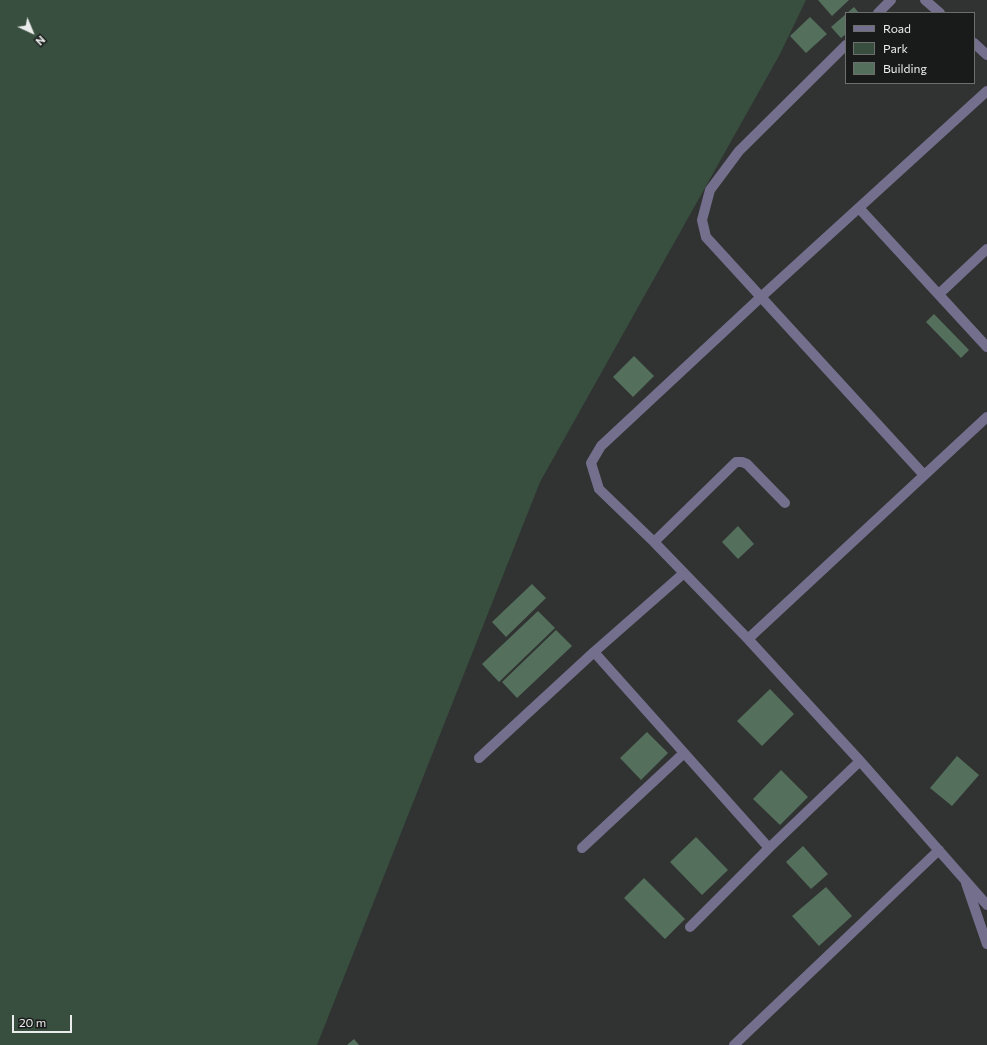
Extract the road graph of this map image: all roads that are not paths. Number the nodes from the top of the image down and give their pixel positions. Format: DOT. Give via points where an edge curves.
graph roads {
  1 [pos="891,0"];
  2 [pos="925,0"];
  3 [pos="879,12"];
  4 [pos="939,12"];
  5 [pos="975,44"];
  6 [pos="845,46"];
  7 [pos="987,55"];
  8 [pos="987,91"];
  9 [pos="859,208"];
  10 [pos="987,250"];
  11 [pos="939,294"];
  12 [pos="761,297"];
  13 [pos="987,347"];
  14 [pos="987,417"];
  15 [pos="924,475"];
  16 [pos="786,503"];
  17 [pos="654,542"];
  18 [pos="684,573"];
  19 [pos="748,639"];
  20 [pos="594,652"];
  21 [pos="684,753"];
  22 [pos="479,758"];
  23 [pos="860,761"];
  24 [pos="582,848"];
  25 [pos="769,848"];
  26 [pos="939,850"];
  27 [pos="964,878"];
  28 [pos="987,905"];
  29 [pos="690,927"];
  30 [pos="987,944"];
  31 [pos="734,1045"];
  1 -- 3 [label="street"];
  2 -- 4 [label="street"];
  5 -- 7 [label="street"];
  6 -- 12 [label="street" via="739,151 710,190 702,220 706,237"];
  8 -- 9 [label="street"];
  9 -- 11 [label="street"];
  9 -- 12 [label="street"];
  10 -- 11 [label="street"];
  11 -- 13 [label="street"];
  12 -- 15 [label="street"];
  12 -- 17 [label="street" via="602,446 591,463 599,489"];
  14 -- 15 [label="street"];
  15 -- 19 [label="street"];
  16 -- 17 [label="street" via="747,464 736,462"];
  17 -- 18 [label="street"];
  18 -- 19 [label="street"];
  18 -- 20 [label="street"];
  19 -- 23 [label="street"];
  20 -- 21 [label="street"];
  20 -- 22 [label="street"];
  21 -- 24 [label="street"];
  21 -- 25 [label="street"];
  23 -- 25 [label="street"];
  23 -- 26 [label="street"];
  25 -- 29 [label="street"];
  26 -- 27 [label="street"];
  26 -- 31 [label="street"];
  27 -- 28 [label="street"];
  27 -- 30 [label="street"];
}
